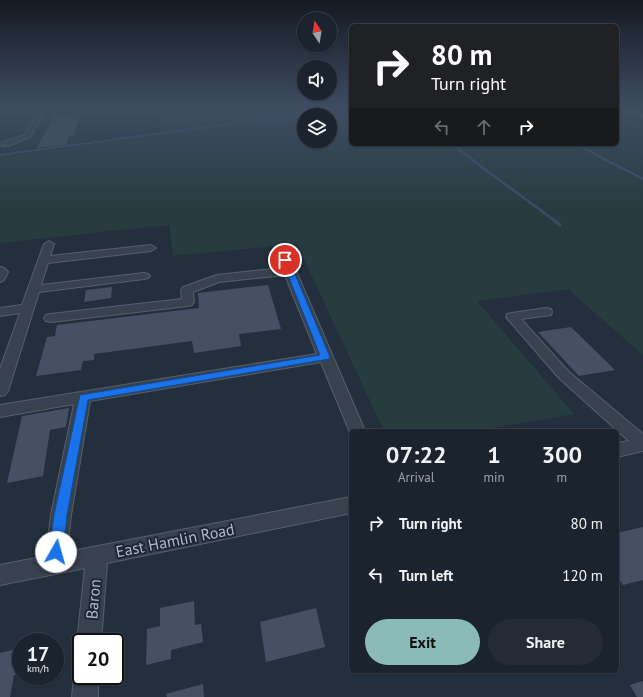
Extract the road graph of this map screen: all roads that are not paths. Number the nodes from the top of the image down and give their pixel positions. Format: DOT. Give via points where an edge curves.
graph roads {
  1 [pos="12,142"];
  2 [pos="5,144"];
  3 [pos="49,244"];
  4 [pos="150,248"];
  5 [pos="45,260"];
  6 [pos="0,270"];
  7 [pos="144,276"];
  8 [pos="0,278"];
  9 [pos="35,289"];
  10 [pos="28,308"];
  11 [pos="0,312"];
  12 [pos="546,312"];
  13 [pos="51,318"];
  14 [pos="326,357"];
  15 [pos="0,391"];
  16 [pos="83,397"];
  17 [pos="0,411"];
  18 [pos="356,429"];
  19 [pos="643,444"];
  20 [pos="619,450"];
  21 [pos="349,505"];
  22 [pos="97,556"];
  23 [pos="55,564"];
  24 [pos="0,575"];
  25 [pos="90,633"];
  26 [pos="86,685"];
  27 [pos="85,697"];
  1 -- 2 [label="street"];
  3 -- 5 [label="street"];
  4 -- 5 [label="street"];
  5 -- 9 [label="street"];
  6 -- 8 [label="street"];
  7 -- 9 [label="street"];
  9 -- 10 [label="street"];
  10 -- 11 [label="street"];
  10 -- 15 [label="street"];
  12 -- 19 [label="street" via="512,317 564,375"];
  13 -- 14 [label="street" via="188,302 187,290 217,279 287,266"];
  14 -- 16 [label="street"];
  14 -- 18 [label="street"];
  16 -- 17 [label="street"];
  16 -- 23 [label="street" via="61,515"];
  19 -- 20 [label="street"];
  21 -- 22 [label="street, East Hamlin Road"];
  22 -- 23 [label="street, East Hamlin Road"];
  22 -- 25 [label="street, Baron"];
  23 -- 24 [label="street, East Hamlin Road"];
  26 -- 27 [label="street"];
}
